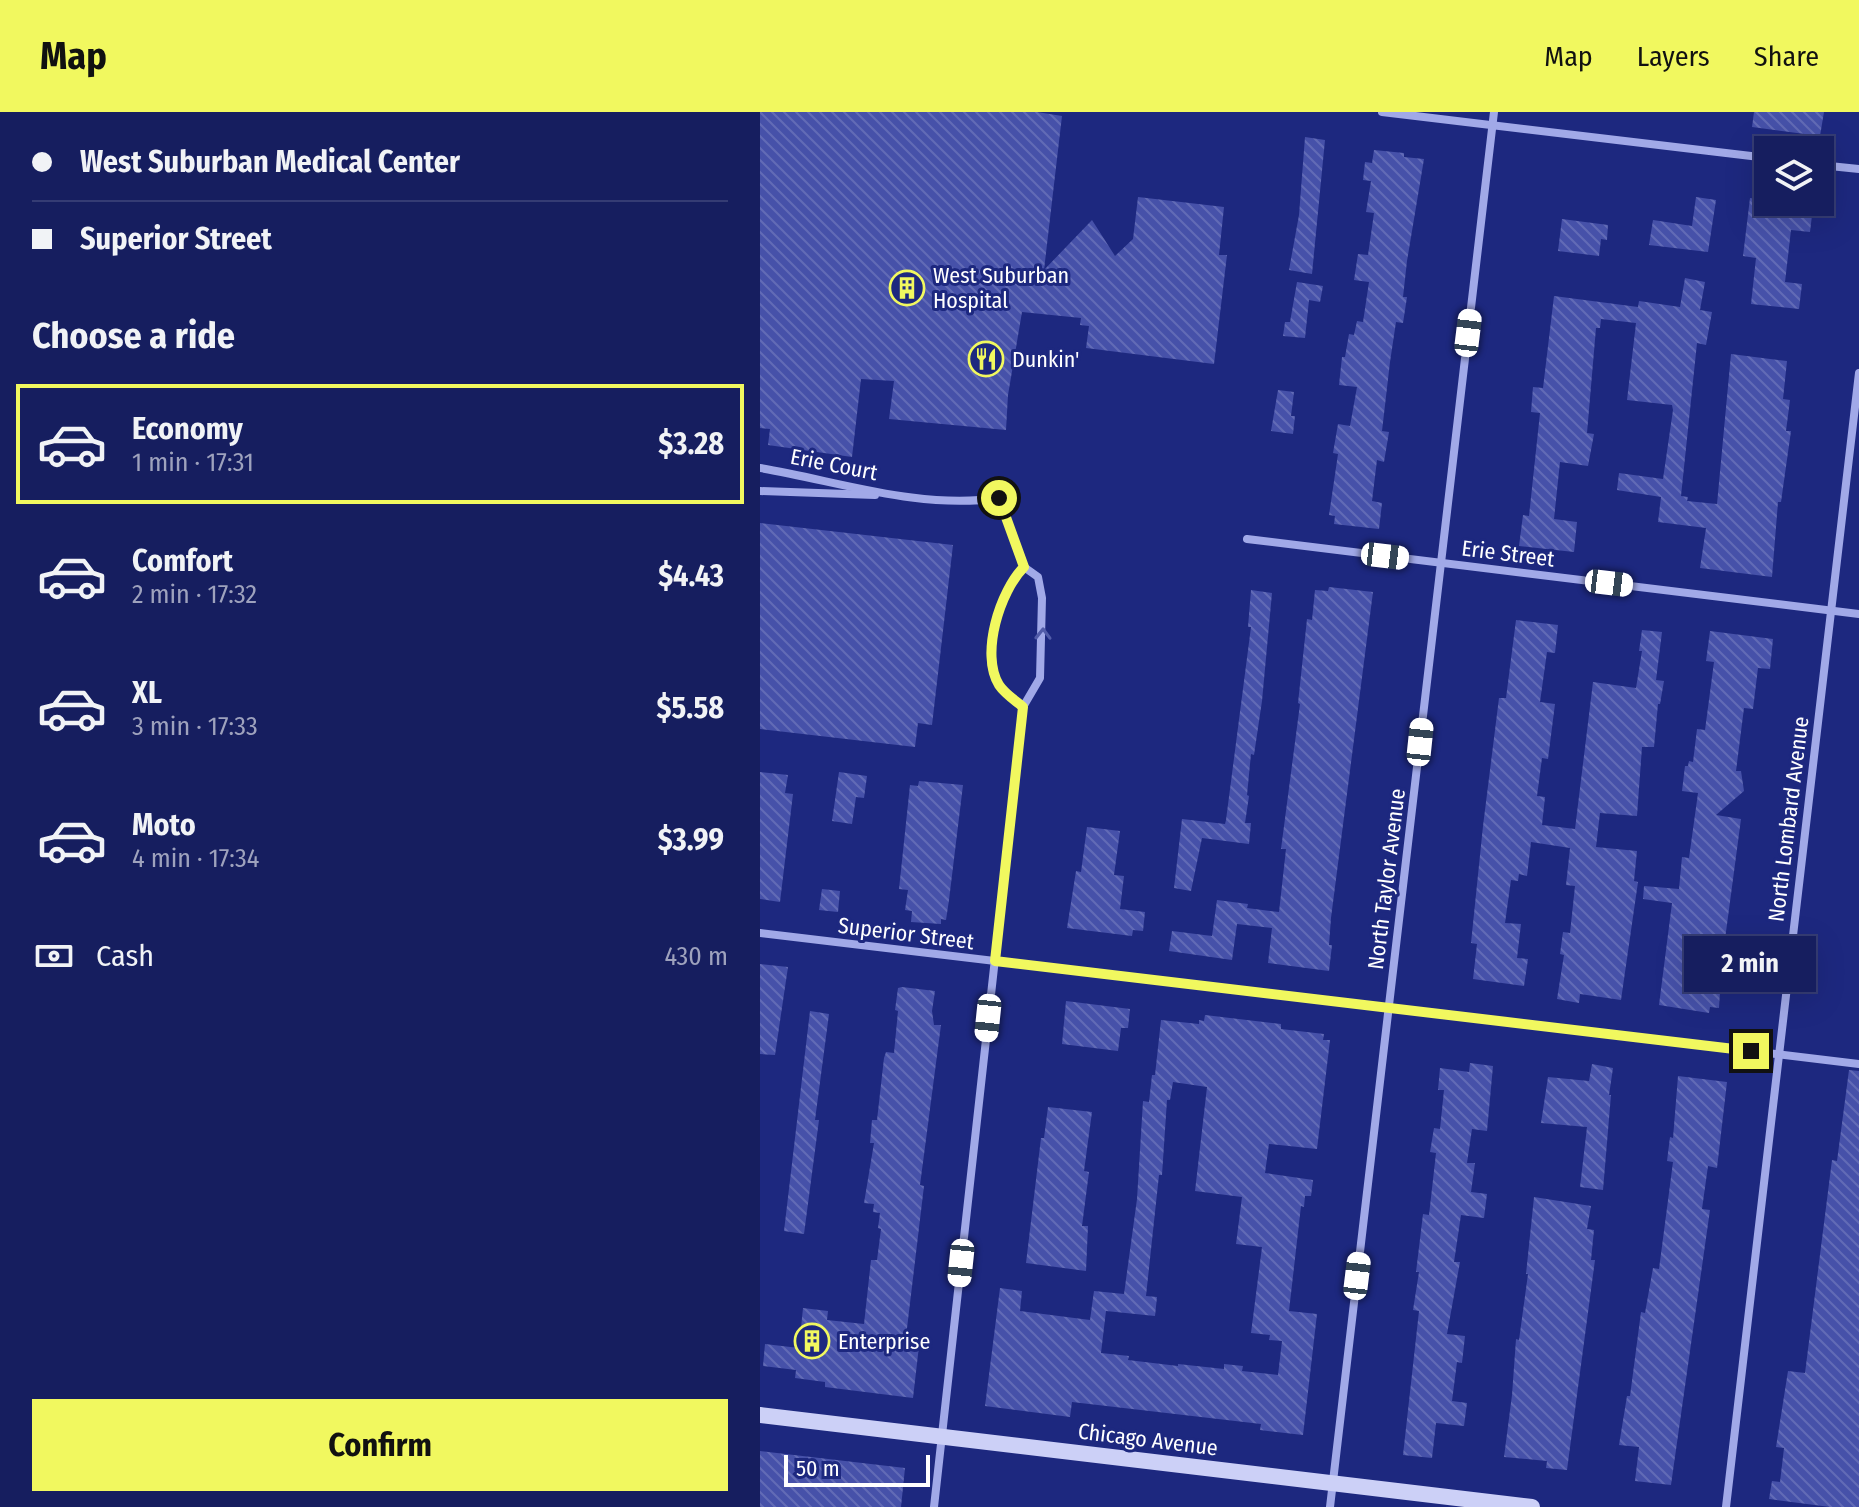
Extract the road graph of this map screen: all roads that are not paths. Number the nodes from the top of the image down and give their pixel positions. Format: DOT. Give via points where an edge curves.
graph roads {
  1 [pos="1382,112"];
  2 [pos="1494,112"];
  3 [pos="1493,125"];
  4 [pos="1754,156"];
  5 [pos="1834,166"];
  6 [pos="1859,169"];
  7 [pos="1859,373"];
  8 [pos="760,468"];
  9 [pos="760,491"];
  10 [pos="900,495"];
  11 [pos="1247,539"];
  12 [pos="1441,563"];
  13 [pos="1024,567"];
  14 [pos="1830,610"];
  15 [pos="1859,614"];
  16 [pos="1023,707"];
  17 [pos="760,933"];
  18 [pos="995,961"];
  19 [pos="1388,1008"];
  20 [pos="1779,1055"];
  21 [pos="1859,1064"];
  22 [pos="760,1415"];
  23 [pos="942,1437"];
  24 [pos="1333,1483"];
  25 [pos="934,1507"];
  26 [pos="1330,1507"];
  27 [pos="1532,1507"];
  28 [pos="1726,1507"];
  1 -- 3 [label="street"];
  2 -- 3 [label="street, North Taylor Avenue"];
  3 -- 4 [label="street"];
  3 -- 12 [label="street, North Taylor Avenue"];
  5 -- 6 [label="street"];
  7 -- 14 [label="street, North Lombard Avenue"];
  8 -- 10 [label="street, Erie Court"];
  9 -- 10 [label="street, Erie Court"];
  10 -- 13 [label="street, Erie Court" via="952,502 999,498"];
  11 -- 12 [label="street, Erie Street"];
  12 -- 14 [label="street, Erie Street"];
  12 -- 19 [label="street, North Taylor Avenue"];
  16 -- 13 [label="street, one-way" via="1040,678 1043,638 1038,577"];
  13 -- 16 [label="street" via="1003,596 991,663 1000,686"];
  14 -- 15 [label="street, Erie Street"];
  14 -- 20 [label="street, North Lombard Avenue"];
  16 -- 18 [label="street"];
  17 -- 18 [label="street, Superior Street"];
  18 -- 19 [label="street, Superior Street"];
  18 -- 23 [label="street"];
  19 -- 20 [label="street, Superior Street"];
  19 -- 24 [label="street, North Taylor Avenue"];
  20 -- 21 [label="street, Superior Street"];
  20 -- 28 [label="street, North Lombard Avenue"];
  22 -- 23 [label="main road, Chicago Avenue"];
  23 -- 24 [label="main road, Chicago Avenue"];
  23 -- 25 [label="street"];
  24 -- 26 [label="street, North Taylor Avenue"];
  24 -- 27 [label="main road, Chicago Avenue"];
}
